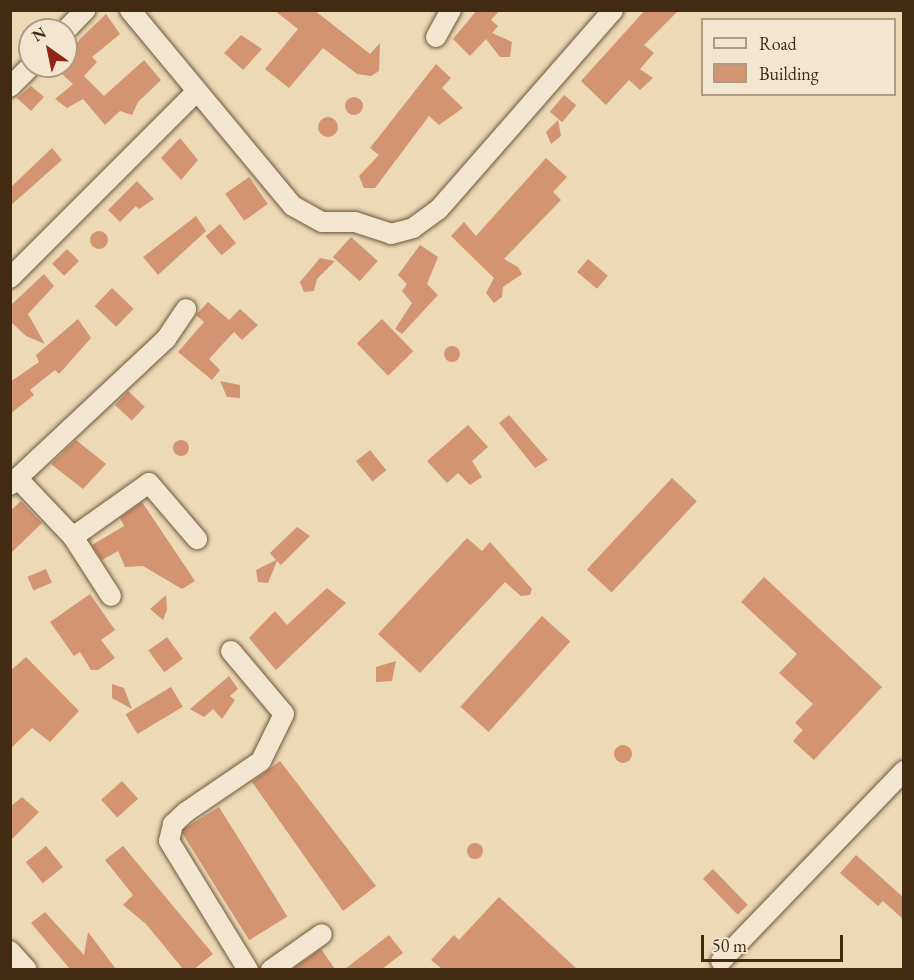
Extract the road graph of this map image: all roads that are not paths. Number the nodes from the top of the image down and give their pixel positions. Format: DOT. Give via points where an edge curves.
graph roads {
  1 [pos="130,10"];
  2 [pos="451,10"];
  3 [pos="613,10"];
  4 [pos="436,37"];
  5 [pos="197,91"];
  6 [pos="10,278"];
  7 [pos="186,309"];
  8 [pos="15,483"];
  9 [pos="73,537"];
  10 [pos="197,539"];
  11 [pos="111,596"];
  12 [pos="231,651"];
  13 [pos="903,771"];
  14 [pos="322,934"];
  15 [pos="10,951"];
  16 [pos="721,961"];
  17 [pos="27,969"];
  18 [pos="248,969"];
  19 [pos="271,969"];
  1 -- 5 [label="street"];
  2 -- 4 [label="street"];
  3 -- 5 [label="street" via="439,209 413,228 391,234 355,222 322,222 293,206"];
  5 -- 6 [label="street"];
  7 -- 8 [label="street" via="166,339 122,376"];
  8 -- 9 [label="street"];
  9 -- 10 [label="street" via="149,483"];
  9 -- 11 [label="street"];
  12 -- 18 [label="street" via="284,714 261,761 186,812 173,824 169,841"];
  13 -- 16 [label="street"];
  14 -- 19 [label="street"];
  15 -- 17 [label="street"];
}
